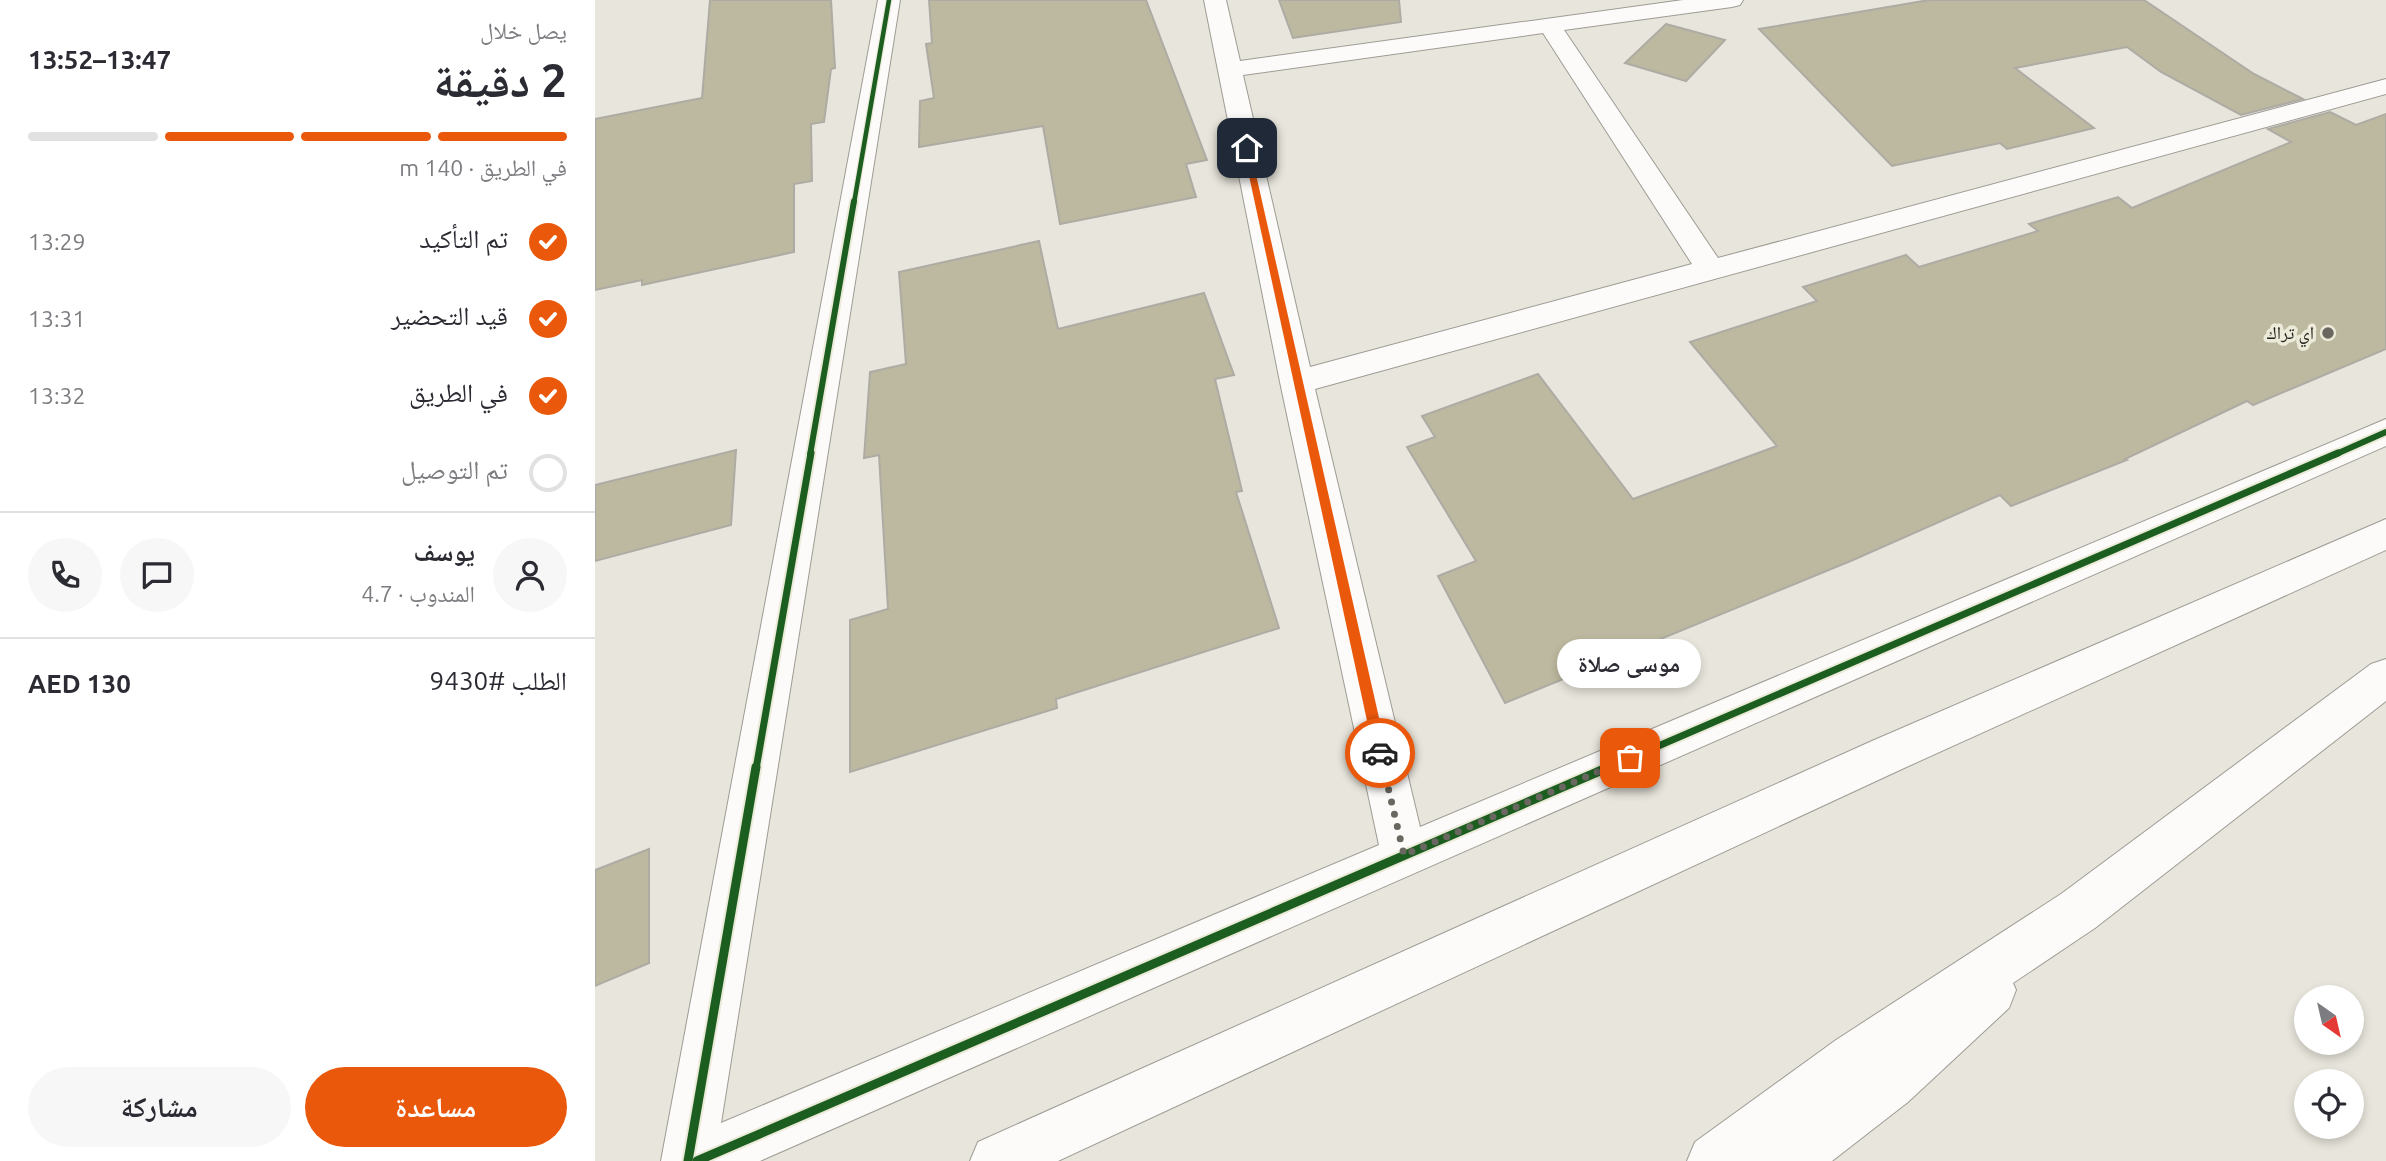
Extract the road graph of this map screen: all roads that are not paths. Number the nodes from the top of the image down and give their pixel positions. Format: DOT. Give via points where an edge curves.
graph roads {
  1 [pos="889,0"];
  2 [pos="1215,0"];
  3 [pos="1732,0"];
  4 [pos="1549,25"];
  5 [pos="1230,70"];
  6 [pos="2386,86"];
  7 [pos="1711,270"];
  8 [pos="1297,383"];
  9 [pos="2386,432"];
  10 [pos="2386,534"];
  11 [pos="2386,677"];
  12 [pos="1404,855"];
  13 [pos="2078,911"];
  14 [pos="688,1161"];
  15 [pos="697,1161"];
  16 [pos="997,1161"];
  17 [pos="1714,1161"];
  18 [pos="1788,1161"];
  1 -- 14 [label="street"];
  2 -- 5 [label="street"];
  3 -- 4 [label="street"];
  4 -- 5 [label="street"];
  4 -- 7 [label="street"];
  5 -- 8 [label="street"];
  6 -- 7 [label="street"];
  7 -- 8 [label="street"];
  8 -- 12 [label="street"];
  9 -- 12 [label="street"];
  10 -- 16 [label="street" via="1887,755"];
  11 -- 13 [label="street"];
  12 -- 15 [label="street"];
  13 -- 17 [label="street" via="1854,1058"];
  13 -- 18 [label="street" via="1889,1083"];
}
